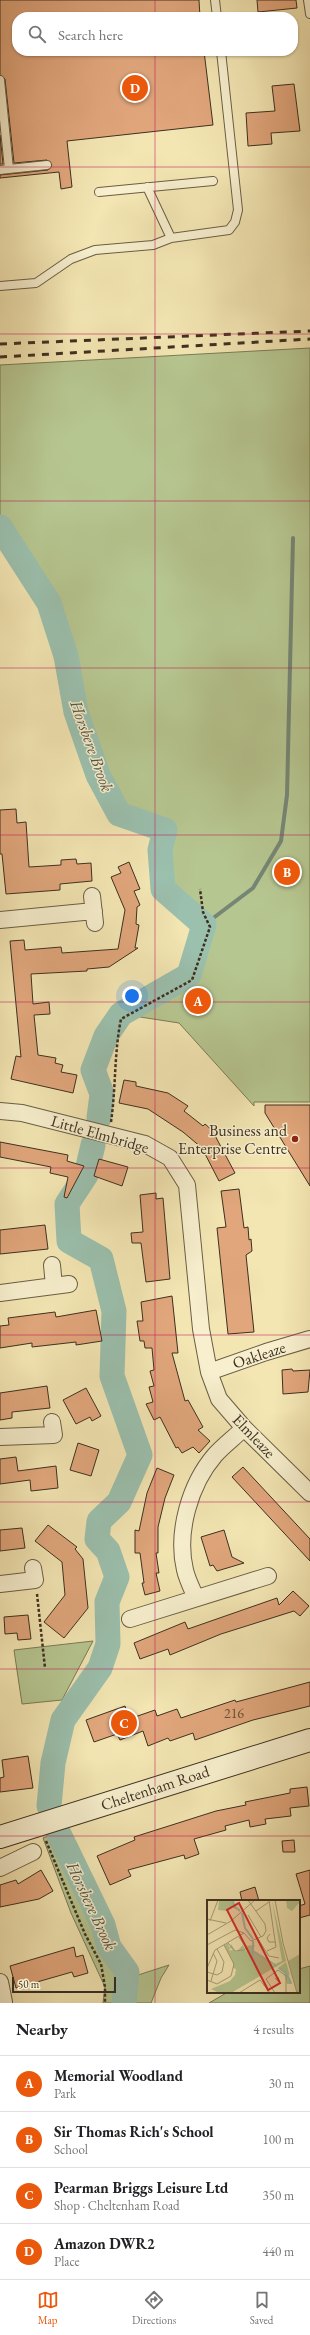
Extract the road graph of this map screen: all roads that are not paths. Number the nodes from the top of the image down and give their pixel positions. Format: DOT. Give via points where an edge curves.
graph roads {
  1 [pos="215,0"];
  2 [pos="308,0"];
  3 [pos="216,12"];
  4 [pos="310,14"];
  5 [pos="222,56"];
  6 [pos="0,80"];
  7 [pos="46,165"];
  8 [pos="9,169"];
  9 [pos="0,170"];
  10 [pos="213,181"];
  11 [pos="147,187"];
  12 [pos="99,192"];
  13 [pos="171,238"];
  14 [pos="0,286"];
  15 [pos="94,910"];
  16 [pos="0,920"];
  17 [pos="0,1111"];
  18 [pos="52,1264"];
  19 [pos="0,1292"];
  20 [pos="310,1340"];
  21 [pos="209,1372"];
  22 [pos="244,1428"];
  23 [pos="54,1435"];
  24 [pos="0,1437"];
  25 [pos="310,1493"];
  26 [pos="268,1576"];
  27 [pos="35,1581"];
  28 [pos="0,1584"];
  29 [pos="196,1598"];
  30 [pos="130,1619"];
  31 [pos="310,1740"];
  32 [pos="0,1838"];
  33 [pos="33,1852"];
  34 [pos="0,1868"];
  35 [pos="0,1982"];
  36 [pos="5,2003"];
  1 -- 3 [label="lane"];
  2 -- 4 [label="lane"];
  5 -- 13 [label="lane" via="238,210 235,222 229,230"];
  6 -- 8 [label="lane"];
  7 -- 8 [label="lane"];
  8 -- 9 [label="lane"];
  10 -- 11 [label="lane"];
  11 -- 12 [label="lane"];
  11 -- 13 [label="lane"];
  13 -- 14 [label="lane" via="154,245 96,250 71,259 36,283"];
  15 -- 16 [label="street"];
  17 -- 21 [label="street, Little Elmbridge" via="22,1113 109,1134 145,1144 170,1158 187,1185 201,1329"];
  18 -- 19 [label="street" via="62,1285"];
  20 -- 21 [label="street, Oakleaze"];
  21 -- 22 [label="street, Elmleaze" via="220,1399"];
  22 -- 25 [label="street, Elmleaze"];
  22 -- 29 [label="street" via="215,1456 200,1478 190,1501 182,1550 185,1571"];
  23 -- 24 [label="street"];
  26 -- 29 [label="street"];
  27 -- 28 [label="street"];
  29 -- 30 [label="street"];
  31 -- 32 [label="main road, Cheltenham Road"];
  33 -- 34 [label="street"];
  35 -- 36 [label="street"];
}
